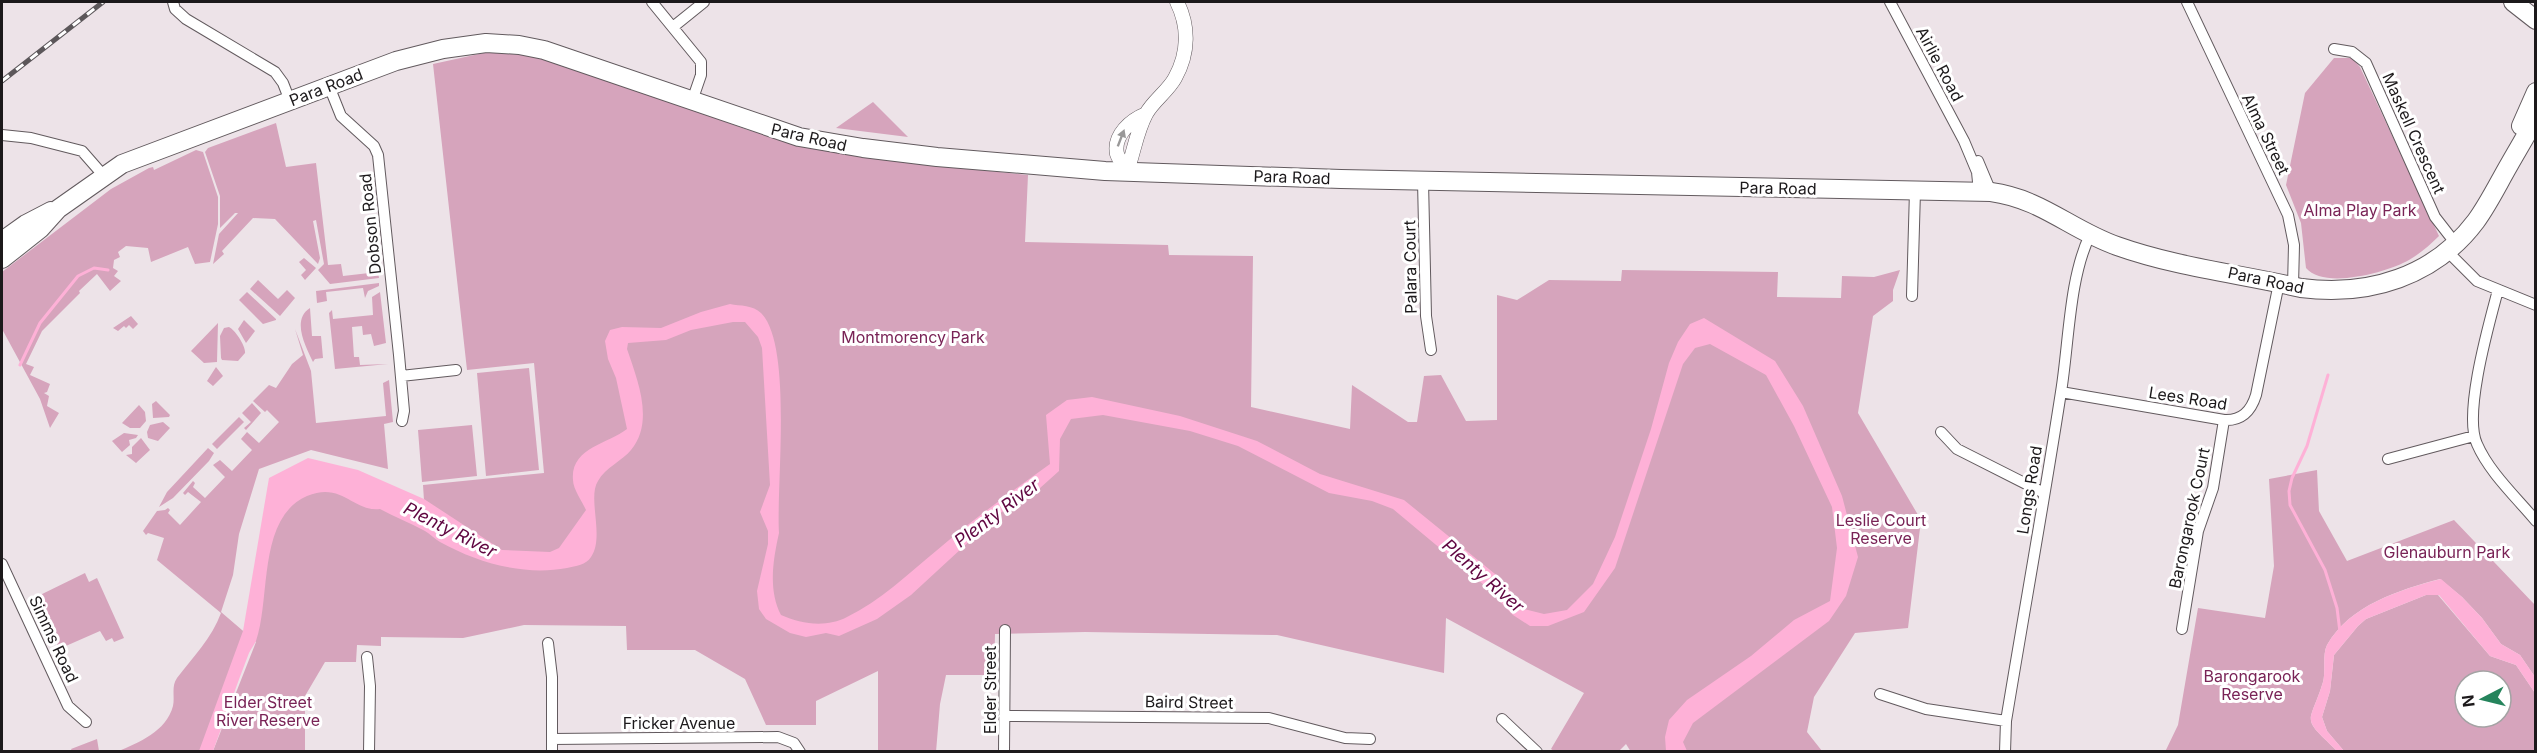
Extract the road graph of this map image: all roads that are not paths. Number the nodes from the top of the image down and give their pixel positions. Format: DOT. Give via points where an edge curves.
graph roads {
  1 [pos="173,2"];
  2 [pos="652,2"];
  3 [pos="704,2"];
  4 [pos="1178,2"];
  5 [pos="1890,2"];
  6 [pos="2187,2"];
  7 [pos="2513,2"];
  8 [pos="2535,20"];
  9 [pos="673,27"];
  10 [pos="2334,49"];
  11 [pos="329,86"];
  12 [pos="2535,92"];
  13 [pos="290,101"];
  14 [pos="692,101"];
  15 [pos="2535,117"];
  16 [pos="2,135"];
  17 [pos="2508,167"];
  18 [pos="1127,171"];
  19 [pos="103,176"];
  20 [pos="1424,182"];
  21 [pos="1915,191"];
  22 [pos="1985,192"];
  23 [pos="58,209"];
  24 [pos="2090,235"];
  25 [pos="2,241"];
  26 [pos="2452,248"];
  27 [pos="2,259"];
  28 [pos="2286,285"];
  29 [pos="2498,290"];
  30 [pos="1912,296"];
  31 [pos="2535,305"];
  32 [pos="1431,350"];
  33 [pos="456,370"];
  34 [pos="401,376"];
  35 [pos="2061,392"];
  36 [pos="2224,420"];
  37 [pos="402,422"];
  38 [pos="1941,432"];
  39 [pos="2474,436"];
  40 [pos="2388,459"];
  41 [pos="2044,493"];
  42 [pos="2535,521"];
  43 [pos="2,564"];
  44 [pos="2195,624"];
  45 [pos="1005,630"];
  46 [pos="548,643"];
  47 [pos="367,657"];
  48 [pos="1880,694"];
  49 [pos="1005,716"];
  50 [pos="1502,719"];
  51 [pos="86,722"];
  52 [pos="2006,722"];
  53 [pos="552,739"];
  54 [pos="1370,739"];
  55 [pos="369,752"];
  56 [pos="552,752"];
  57 [pos="800,752"];
  58 [pos="1004,752"];
  59 [pos="1537,752"];
  60 [pos="2005,752"];
  1 -- 13 [label="street" via="186,20 275,72"];
  2 -- 9 [label="street"];
  3 -- 9 [label="street"];
  4 -- 18 [label="street" via="1187,33 1184,58 1175,78 1146,114 1133,119 1119,138 1118,155"];
  5 -- 22 [label="street, Airlie Road" via="1964,141"];
  6 -- 28 [label="street, Alma Street" via="2288,215 2294,245"];
  7 -- 8 [label="main road"];
  9 -- 14 [label="street" via="702,66"];
  10 -- 26 [label="street, Maskell Crescent" via="2352,52 2367,63"];
  11 -- 13 [label="main road, Para Road"];
  11 -- 14 [label="main road, Para Road" via="443,48 499,43 544,50"];
  11 -- 34 [label="street, Dobson Road" via="341,116 377,151"];
  12 -- 17 [label="main road, Para Road"];
  13 -- 19 [label="main road, Para Road" via="164,147"];
  14 -- 18 [label="main road, Para Road" via="785,133 842,145 937,157"];
  15 -- 17 [label="main road, Para Road"];
  16 -- 19 [label="street" via="78,149 85,152"];
  17 -- 26 [label="main road, Para Road" via="2483,211"];
  18 -- 20 [label="main road, Para Road"];
  19 -- 23 [label="main road, Para Road"];
  20 -- 21 [label="main road, Para Road"];
  20 -- 32 [label="street, Palara Court" via="1426,316"];
  21 -- 22 [label="main road, Para Road"];
  21 -- 30 [label="street"];
  22 -- 24 [label="main road, Para Road" via="2035,203"];
  23 -- 25 [label="main road, Para Road" via="34,219"];
  23 -- 27 [label="main road, Para Road"];
  24 -- 28 [label="main road, Para Road" via="2150,257"];
  24 -- 35 [label="street, Longs Road" via="2079,267"];
  26 -- 28 [label="main road, Para Road" via="2412,273 2373,287 2336,291"];
  26 -- 29 [label="street, Maskell Crescent" via="2476,281"];
  28 -- 36 [label="street, Lees Road" via="2253,402 2241,417"];
  29 -- 31 [label="street, Maskell Crescent"];
  29 -- 39 [label="street" via="2474,404"];
  33 -- 34 [label="street"];
  34 -- 37 [label="street, Dobson Road"];
  35 -- 36 [label="street, Lees Road"];
  35 -- 41 [label="street, Longs Road"];
  36 -- 44 [label="street, Barongarook Court" via="2211,496 2198,531 2182,626"];
  38 -- 41 [label="street" via="1957,449"];
  39 -- 40 [label="street"];
  39 -- 42 [label="street" via="2487,461"];
  41 -- 52 [label="street, Longs Road"];
  43 -- 51 [label="street, Simms Road" via="68,706"];
  45 -- 49 [label="street, Elder Street"];
  46 -- 53 [label="street"];
  47 -- 55 [label="street"];
  48 -- 52 [label="street" via="1926,709"];
  49 -- 54 [label="street, Baird Street" via="1269,718 1345,738"];
  49 -- 58 [label="street, Elder Street"];
  50 -- 59 [label="street"];
  52 -- 60 [label="street, Longs Road"];
  53 -- 56 [label="street"];
  53 -- 57 [label="street, Fricker Avenue" via="778,738 794,742"];
}
